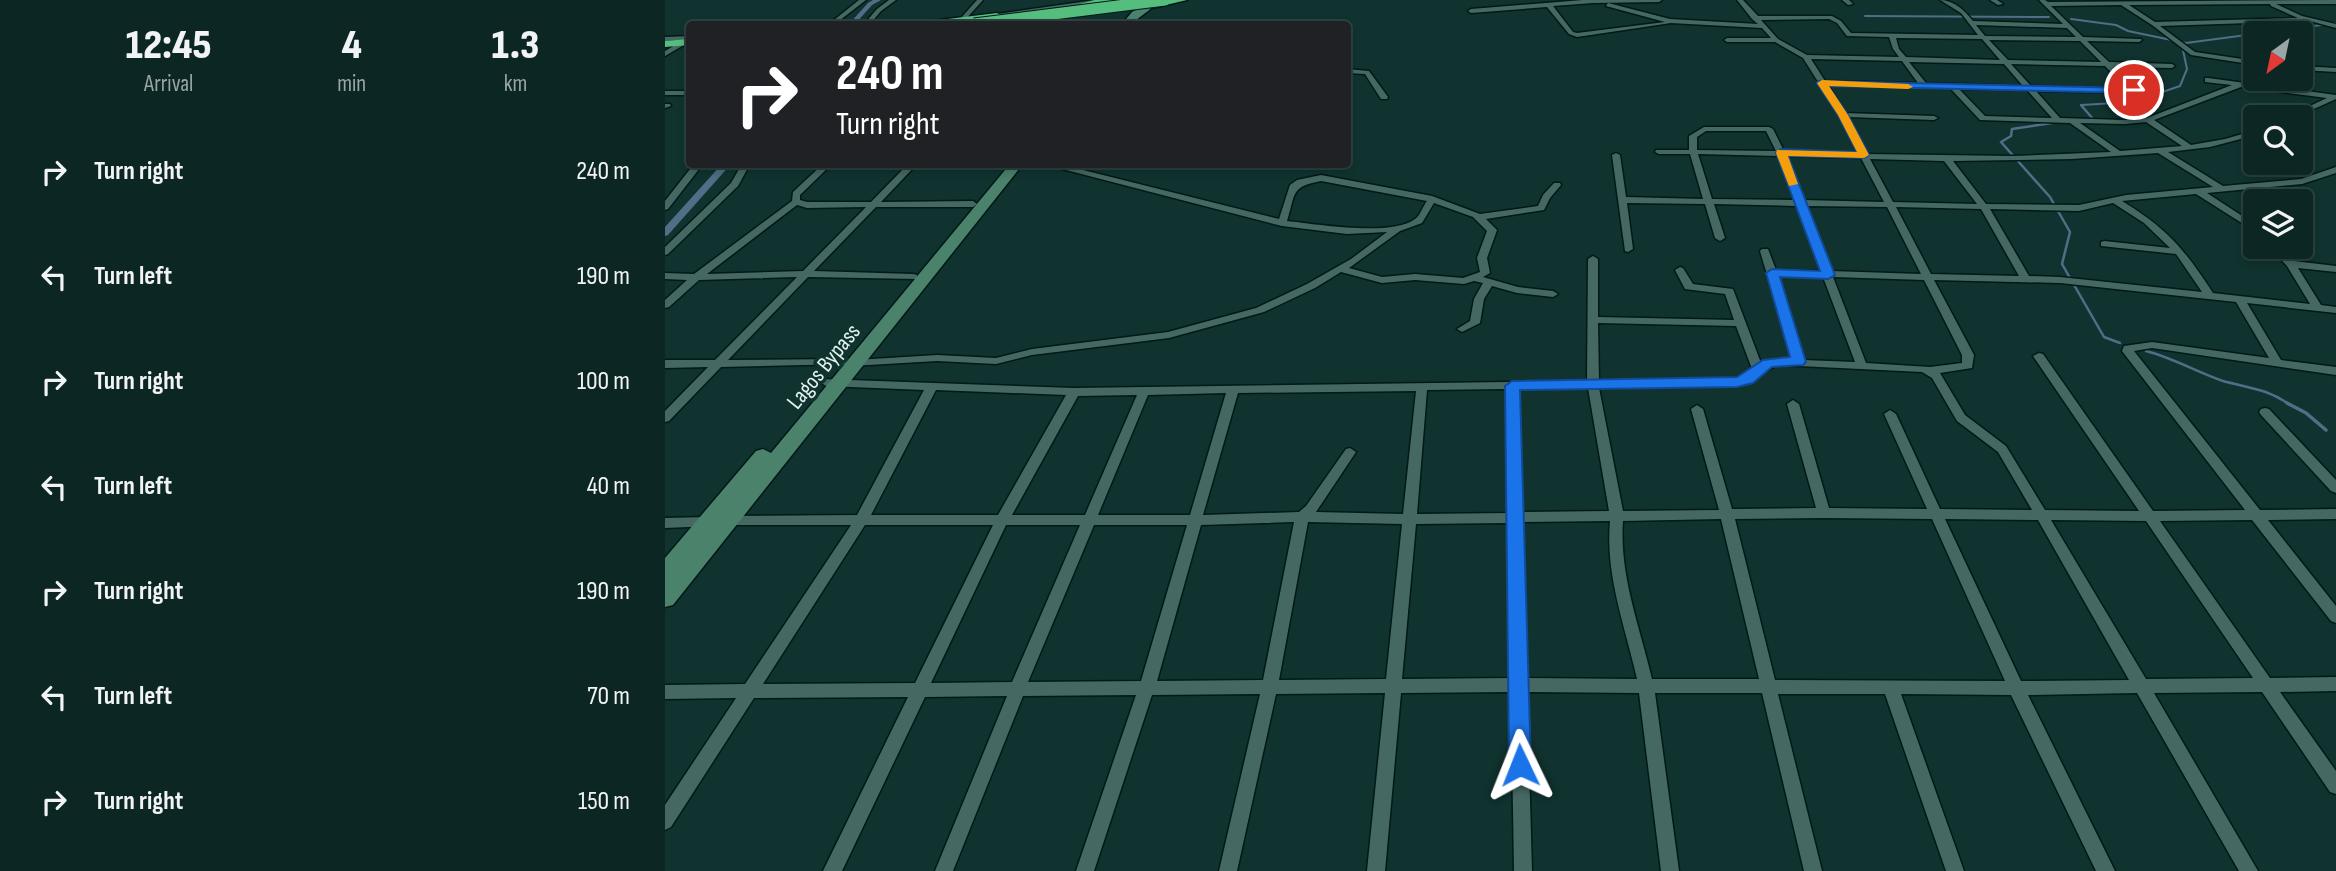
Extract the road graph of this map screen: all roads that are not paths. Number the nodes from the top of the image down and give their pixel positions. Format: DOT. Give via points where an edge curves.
graph roads {
  1 [pos="863,0"];
  2 [pos="894,0"];
  3 [pos="980,0"];
  4 [pos="1106,0"];
  5 [pos="1114,0"];
  6 [pos="1165,0"];
  7 [pos="1182,0"];
  8 [pos="1468,0"];
  9 [pos="1528,0"];
  10 [pos="1659,0"];
  11 [pos="1740,0"];
  12 [pos="1943,0"];
  13 [pos="1591,1"];
  14 [pos="2266,1"];
  15 [pos="2045,2"];
  16 [pos="2120,2"];
  17 [pos="2206,2"];
  18 [pos="2336,2"];
  19 [pos="1149,3"];
  20 [pos="1014,5"];
  21 [pos="1124,5"];
  22 [pos="1550,7"];
  23 [pos="1532,8"];
  24 [pos="1053,9"];
  25 [pos="2220,10"];
  26 [pos="1471,11"];
  27 [pos="1010,13"];
  28 [pos="2231,16"];
  29 [pos="1483,18"];
  30 [pos="1754,18"];
  31 [pos="836,21"];
  32 [pos="870,21"];
  33 [pos="967,21"];
  34 [pos="971,21"];
  35 [pos="973,21"];
  36 [pos="975,21"];
  37 [pos="976,21"];
  38 [pos="1010,21"];
  39 [pos="1120,21"];
  40 [pos="1129,21"];
  41 [pos="1669,21"];
  42 [pos="2311,21"];
  43 [pos="2313,21"];
  44 [pos="1974,23"];
  45 [pos="2242,23"];
  46 [pos="2154,24"];
  47 [pos="1763,26"];
  48 [pos="2067,26"];
  49 [pos="2336,26"];
  50 [pos="1894,35"];
  51 [pos="1983,37"];
  52 [pos="2082,39"];
  53 [pos="686,40"];
  54 [pos="1727,40"];
  55 [pos="1776,40"];
  56 [pos="2139,40"];
  57 [pos="665,41"];
  58 [pos="686,42"];
  59 [pos="665,54"];
  60 [pos="1806,57"];
  61 [pos="1903,59"];
  62 [pos="2005,61"];
  63 [pos="2243,61"];
  64 [pos="2106,64"];
  65 [pos="2172,66"];
  66 [pos="2313,69"];
  67 [pos="2336,70"];
  68 [pos="1351,71"];
  69 [pos="2208,80"];
  70 [pos="1822,83"];
  71 [pos="2239,85"];
  72 [pos="1924,87"];
  73 [pos="1953,87"];
  74 [pos="2029,89"];
  75 [pos="665,93"];
  76 [pos="686,93"];
  77 [pos="1384,97"];
  78 [pos="2336,97"];
  79 [pos="2313,107"];
  80 [pos="1843,115"];
  81 [pos="1934,118"];
  82 [pos="2058,120"];
  83 [pos="2071,120"];
  84 [pos="2148,120"];
  85 [pos="2243,136"];
  86 [pos="2189,147"];
  87 [pos="2159,150"];
  88 [pos="1659,152"];
  89 [pos="1693,152"];
  90 [pos="1781,153"];
  91 [pos="2119,154"];
  92 [pos="1616,155"];
  93 [pos="1864,155"];
  94 [pos="1945,156"];
  95 [pos="696,168"];
  96 [pos="744,168"];
  97 [pos="824,168"];
  98 [pos="909,168"];
  99 [pos="1002,168"];
  100 [pos="1014,168"];
  101 [pos="1063,168"];
  102 [pos="2336,170"];
  103 [pos="1556,185"];
  104 [pos="2223,189"];
  105 [pos="2198,191"];
  106 [pos="1432,199"];
  107 [pos="1623,200"];
  108 [pos="1708,201"];
  109 [pos="2115,201"];
  110 [pos="796,202"];
  111 [pos="1800,203"];
  112 [pos="874,204"];
  113 [pos="973,204"];
  114 [pos="1891,205"];
  115 [pos="665,207"];
  116 [pos="1984,207"];
  117 [pos="1480,217"];
  118 [pos="2243,220"];
  119 [pos="1282,223"];
  120 [pos="1397,229"];
  121 [pos="1720,238"];
  122 [pos="2104,244"];
  123 [pos="1628,249"];
  124 [pos="1765,251"];
  125 [pos="665,252"];
  126 [pos="2181,252"];
  127 [pos="1593,259"];
  128 [pos="2286,259"];
  129 [pos="2291,264"];
  130 [pos="1340,269"];
  131 [pos="2336,269"];
  132 [pos="1680,270"];
  133 [pos="1772,273"];
  134 [pos="809,274"];
  135 [pos="1828,275"];
  136 [pos="665,276"];
  137 [pos="696,276"];
  138 [pos="913,277"];
  139 [pos="1476,278"];
  140 [pos="1928,278"];
  141 [pos="2025,278"];
  142 [pos="1488,283"];
  143 [pos="1553,294"];
  144 [pos="2209,296"];
  145 [pos="2239,298"];
  146 [pos="665,305"];
  147 [pos="2317,307"];
  148 [pos="2336,310"];
  149 [pos="1593,320"];
  150 [pos="1740,323"];
  151 [pos="1462,329"];
  152 [pos="2039,356"];
  153 [pos="1798,362"];
  154 [pos="2277,362"];
  155 [pos="719,363"];
  156 [pos="850,363"];
  157 [pos="665,364"];
  158 [pos="1861,364"];
  159 [pos="1758,371"];
  160 [pos="1929,371"];
  161 [pos="2336,371"];
  162 [pos="834,382"];
  163 [pos="1593,384"];
  164 [pos="1422,386"];
  165 [pos="1512,386"];
  166 [pos="931,388"];
  167 [pos="1233,390"];
  168 [pos="1144,391"];
  169 [pos="1075,392"];
  170 [pos="1793,404"];
  171 [pos="1697,409"];
  172 [pos="2265,412"];
  173 [pos="1891,414"];
  174 [pos="665,418"];
  175 [pos="1350,452"];
  176 [pos="2336,488"];
  177 [pos="1824,513"];
  178 [pos="1936,514"];
  179 [pos="2336,514"];
  180 [pos="1727,515"];
  181 [pos="2043,516"];
  182 [pos="2149,516"];
  183 [pos="2255,516"];
  184 [pos="1302,517"];
  185 [pos="1515,517"];
  186 [pos="1617,517"];
  187 [pos="1089,519"];
  188 [pos="1411,519"];
  189 [pos="728,520"];
  190 [pos="1002,520"];
  191 [pos="1196,520"];
  192 [pos="861,521"];
  193 [pos="708,522"];
  194 [pos="665,523"];
  195 [pos="665,573"];
  196 [pos="665,598"];
  197 [pos="2336,617"];
  198 [pos="2336,684"];
  199 [pos="1518,685"];
  200 [pos="1646,686"];
  201 [pos="2267,686"];
  202 [pos="1147,687"];
  203 [pos="1270,687"];
  204 [pos="1767,687"];
  205 [pos="1890,687"];
  206 [pos="2144,687"];
  207 [pos="1395,688"];
  208 [pos="2016,688"];
  209 [pos="752,690"];
  210 [pos="1017,690"];
  211 [pos="665,692"];
  212 [pos="919,692"];
  213 [pos="2336,786"];
  214 [pos="665,821"];
  215 [pos="832,871"];
  216 [pos="944,871"];
  217 [pos="1085,871"];
  218 [pos="1228,871"];
  219 [pos="1376,871"];
  220 [pos="1523,871"];
  221 [pos="1670,871"];
  222 [pos="1813,871"];
  223 [pos="1955,871"];
  224 [pos="2106,871"];
  225 [pos="2249,871"];
  1 -- 31 [label="street"];
  2 -- 32 [label="street"];
  3 -- 33 [label="street"];
  4 -- 24 [label="street"];
  5 -- 24 [label="highway"];
  6 -- 36 [label="highway, bridge"];
  7 -- 19 [label="highway"];
  8 -- 26 [label="street"];
  9 -- 23 [label="street"];
  10 -- 13 [label="street"];
  11 -- 30 [label="street"];
  12 -- 44 [label="street"];
  13 -- 22 [label="street"];
  13 -- 41 [label="street"];
  14 -- 17 [label="street"];
  14 -- 18 [label="street"];
  14 -- 42 [label="street"];
  15 -- 16 [label="street"];
  15 -- 48 [label="street"];
  16 -- 17 [label="street"];
  16 -- 46 [label="street"];
  17 -- 25 [label="street"];
  19 -- 21 [label="main road"];
  19 -- 37 [label="highway, bridge"];
  19 -- 40 [label="main road"];
  20 -- 27 [label="street"];
  21 -- 38 [label="highway"];
  21 -- 39 [label="main road" via="1126,14"];
  22 -- 23 [label="street"];
  22 -- 41 [label="street" via="1577,35"];
  23 -- 26 [label="street"];
  24 -- 27 [label="street"];
  24 -- 35 [label="highway"];
  26 -- 29 [label="street"];
  27 -- 34 [label="street"];
  28 -- 45 [label="street"];
  30 -- 47 [label="street"];
  30 -- 50 [label="street" via="1824,16 1839,22 1849,35"];
  41 -- 47 [label="street"];
  43 -- 49 [label="street"];
  44 -- 48 [label="street"];
  44 -- 51 [label="street"];
  45 -- 46 [label="street"];
  46 -- 63 [label="street" via="2193,54"];
  47 -- 55 [label="street"];
  48 -- 52 [label="street"];
  50 -- 51 [label="street"];
  50 -- 61 [label="street" via="1891,38"];
  51 -- 52 [label="street"];
  51 -- 62 [label="street"];
  52 -- 56 [label="street"];
  52 -- 64 [label="street"];
  53 -- 57 [label="highway"];
  54 -- 55 [label="street"];
  55 -- 60 [label="street"];
  58 -- 59 [label="street"];
  60 -- 61 [label="street"];
  60 -- 70 [label="street"];
  61 -- 62 [label="street"];
  61 -- 72 [label="street"];
  62 -- 64 [label="street"];
  62 -- 74 [label="street"];
  64 -- 65 [label="street"];
  64 -- 74 [label="street" via="2134,90"];
  66 -- 67 [label="street"];
  68 -- 77 [label="street" via="1367,72"];
  69 -- 71 [label="street"];
  70 -- 72 [label="street"];
  70 -- 80 [label="street"];
  71 -- 78 [label="street"];
  71 -- 84 [label="street"];
  72 -- 73 [label="street"];
  73 -- 74 [label="street"];
  73 -- 82 [label="street" via="1983,118"];
  74 -- 82 [label="street"];
  75 -- 76 [label="street"];
  78 -- 79 [label="street"];
  80 -- 81 [label="street"];
  80 -- 93 [label="street"];
  82 -- 83 [label="street"];
  83 -- 84 [label="street"];
  83 -- 91 [label="street"];
  84 -- 86 [label="street"];
  85 -- 86 [label="street"];
  86 -- 87 [label="street"];
  87 -- 91 [label="street"];
  87 -- 104 [label="street"];
  88 -- 89 [label="street"];
  89 -- 90 [label="street"];
  89 -- 90 [label="street" via="1693,136 1699,131 1748,127 1769,129"];
  89 -- 108 [label="street"];
  90 -- 93 [label="street"];
  90 -- 111 [label="street"];
  91 -- 94 [label="street" via="2033,160"];
  92 -- 107 [label="street"];
  93 -- 94 [label="street"];
  93 -- 114 [label="street"];
  94 -- 116 [label="street"];
  95 -- 115 [label="street"];
  96 -- 125 [label="street" via="734,184"];
  97 -- 110 [label="street" via="796,194"];
  98 -- 112 [label="street"];
  99 -- 113 [label="main road, Lagos Bypass"];
  100 -- 156 [label="main road, Lagos Bypass"];
  101 -- 119 [label="street"];
  102 -- 104 [label="street" via="2302,181"];
  103 -- 117 [label="street" via="1541,208"];
  104 -- 105 [label="street"];
  105 -- 109 [label="street"];
  105 -- 118 [label="street"];
  106 -- 117 [label="street"];
  106 -- 119 [label="street" via="1313,179 1293,187"];
  106 -- 120 [label="street" via="1419,220"];
  107 -- 108 [label="street"];
  107 -- 123 [label="street"];
  108 -- 111 [label="street"];
  108 -- 121 [label="street"];
  109 -- 116 [label="street" via="2087,207"];
  109 -- 126 [label="street"];
  110 -- 112 [label="street"];
  110 -- 137 [label="street"];
  111 -- 114 [label="street"];
  111 -- 135 [label="street"];
  112 -- 113 [label="street"];
  112 -- 134 [label="street"];
  113 -- 138 [label="main road, Lagos Bypass"];
  114 -- 116 [label="street"];
  114 -- 140 [label="street"];
  116 -- 141 [label="street"];
  117 -- 139 [label="street" via="1492,230 1483,251 1485,273"];
  119 -- 120 [label="street" via="1347,231"];
  120 -- 130 [label="street"];
  122 -- 126 [label="street"];
  124 -- 133 [label="street"];
  126 -- 144 [label="street"];
  127 -- 149 [label="street"];
  128 -- 129 [label="street"];
  129 -- 131 [label="street"];
  129 -- 147 [label="street"];
  130 -- 139 [label="street" via="1382,280 1415,276 1454,282"];
  130 -- 156 [label="street" via="1269,307 1169,335 996,361 937,358"];
  132 -- 150 [label="street" via="1689,287 1729,291"];
  133 -- 135 [label="street"];
  133 -- 153 [label="street"];
  134 -- 137 [label="street"];
  134 -- 138 [label="street"];
  134 -- 155 [label="street"];
  135 -- 140 [label="street"];
  135 -- 158 [label="street"];
  136 -- 137 [label="street"];
  137 -- 146 [label="street"];
  138 -- 156 [label="main road, Lagos Bypass"];
  139 -- 142 [label="street"];
  140 -- 141 [label="street"];
  140 -- 160 [label="street" via="1969,363"];
  141 -- 144 [label="street"];
  142 -- 143 [label="street"];
  142 -- 151 [label="street" via="1479,299 1475,323"];
  144 -- 145 [label="street"];
  145 -- 147 [label="street"];
  145 -- 154 [label="street"];
  147 -- 148 [label="street"];
  149 -- 150 [label="street"];
  149 -- 163 [label="street"];
  150 -- 159 [label="street"];
  152 -- 182 [label="street"];
  153 -- 158 [label="street"];
  153 -- 159 [label="street" via="1769,363"];
  154 -- 161 [label="street"];
  154 -- 183 [label="street" via="2152,345 2128,348 2131,359"];
  155 -- 156 [label="street"];
  155 -- 157 [label="street"];
  155 -- 174 [label="street"];
  156 -- 162 [label="main road, Lagos Bypass"];
  158 -- 160 [label="street"];
  159 -- 163 [label="street" via="1737,382"];
  160 -- 181 [label="street" via="1961,418 2002,449"];
  162 -- 166 [label="street"];
  162 -- 189 [label="main road, Lagos Bypass"];
  162 -- 193 [label="main road, Lagos Bypass"];
  163 -- 165 [label="street"];
  163 -- 186 [label="street"];
  164 -- 165 [label="street"];
  164 -- 167 [label="street"];
  164 -- 188 [label="street"];
  165 -- 185 [label="street"];
  166 -- 169 [label="street"];
  166 -- 192 [label="street"];
  167 -- 168 [label="street"];
  167 -- 191 [label="street"];
  168 -- 169 [label="street"];
  168 -- 187 [label="street"];
  169 -- 190 [label="street"];
  170 -- 177 [label="street"];
  171 -- 180 [label="street"];
  172 -- 176 [label="street"];
  173 -- 178 [label="street"];
  175 -- 184 [label="street"];
  177 -- 178 [label="street"];
  177 -- 180 [label="street"];
  178 -- 181 [label="street"];
  178 -- 208 [label="street"];
  179 -- 183 [label="street"];
  180 -- 186 [label="street"];
  180 -- 204 [label="street"];
  181 -- 182 [label="street"];
  181 -- 206 [label="street"];
  182 -- 183 [label="street"];
  182 -- 201 [label="street"];
  183 -- 197 [label="street"];
  184 -- 188 [label="street"];
  184 -- 191 [label="street"];
  184 -- 203 [label="street"];
  185 -- 186 [label="street"];
  185 -- 188 [label="street"];
  185 -- 199 [label="street"];
  186 -- 200 [label="street" via="1616,569"];
  187 -- 190 [label="street"];
  187 -- 191 [label="street"];
  187 -- 210 [label="street"];
  188 -- 207 [label="street"];
  189 -- 192 [label="street"];
  189 -- 196 [label="main road, Lagos Bypass"];
  190 -- 192 [label="street"];
  190 -- 212 [label="street"];
  191 -- 202 [label="street"];
  192 -- 209 [label="street"];
  193 -- 194 [label="street"];
  193 -- 195 [label="main road, Lagos Bypass"];
  198 -- 201 [label="street"];
  199 -- 200 [label="street"];
  199 -- 207 [label="street"];
  199 -- 220 [label="street"];
  200 -- 204 [label="street"];
  200 -- 221 [label="street"];
  201 -- 206 [label="street"];
  201 -- 213 [label="street"];
  202 -- 203 [label="street"];
  202 -- 210 [label="street"];
  202 -- 217 [label="street"];
  203 -- 207 [label="street"];
  203 -- 218 [label="street"];
  204 -- 205 [label="street"];
  204 -- 222 [label="street"];
  205 -- 208 [label="street"];
  205 -- 223 [label="street"];
  206 -- 208 [label="street"];
  206 -- 225 [label="street"];
  207 -- 219 [label="street"];
  208 -- 224 [label="street"];
  209 -- 211 [label="street"];
  209 -- 212 [label="street"];
  209 -- 214 [label="street"];
  210 -- 212 [label="street"];
  210 -- 216 [label="street"];
  212 -- 215 [label="street"];
}
